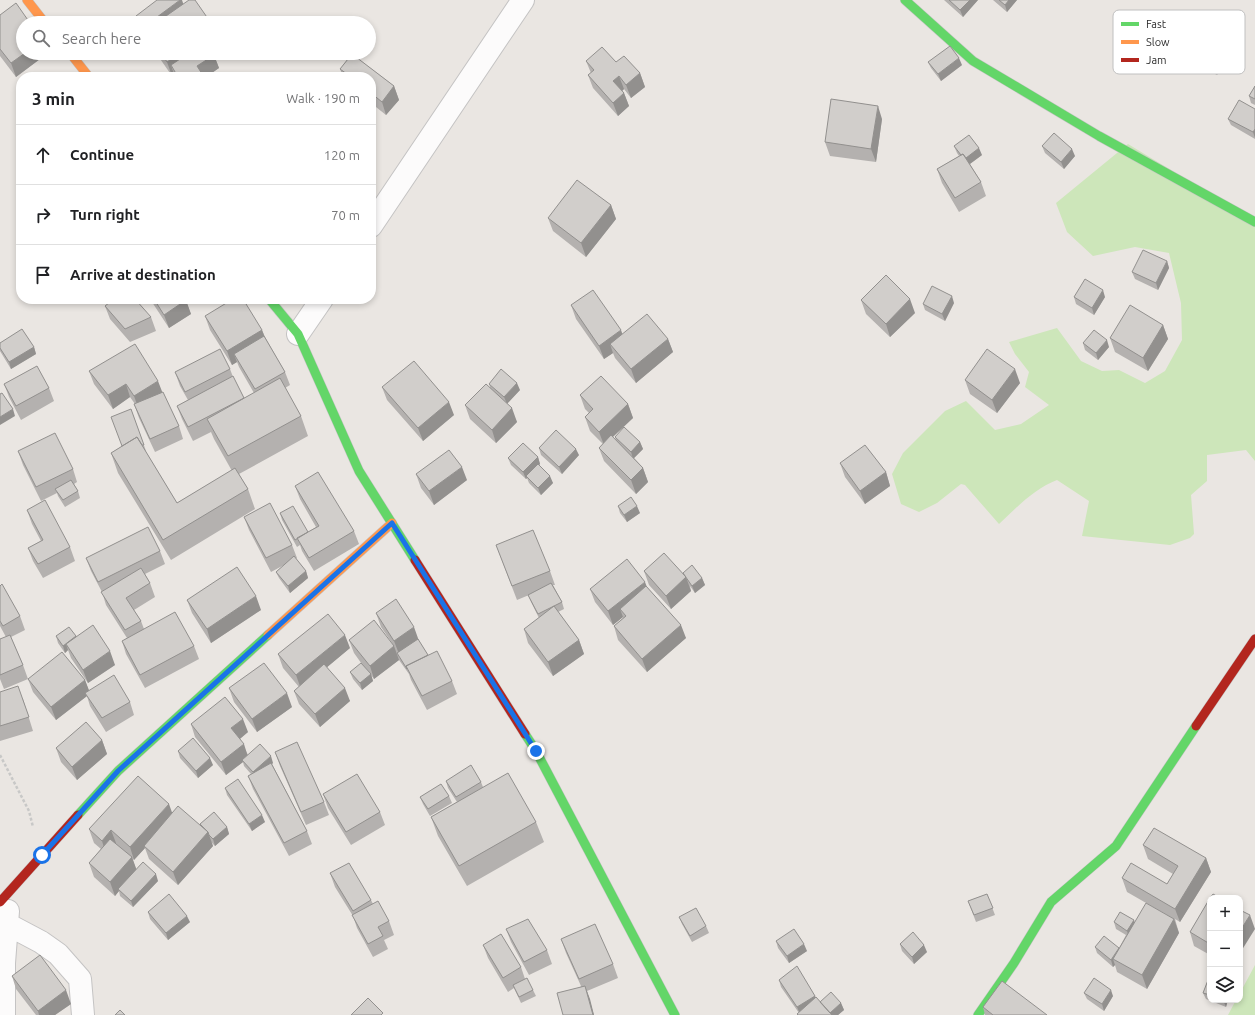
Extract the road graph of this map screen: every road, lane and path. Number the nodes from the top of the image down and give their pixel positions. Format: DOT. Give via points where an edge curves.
graph roads {
  1 [pos="27,0"];
  2 [pos="523,0"];
  3 [pos="906,0"];
  4 [pos="40,16"];
  5 [pos="76,60"];
  6 [pos="85,72"];
  7 [pos="376,219"];
  8 [pos="1255,222"];
  9 [pos="273,304"];
  10 [pos="319,304"];
  11 [pos="298,334"];
  12 [pos="392,523"];
  13 [pos="1255,639"];
  14 [pos="0,755"];
  15 [pos="42,855"];
  16 [pos="4,897"];
  17 [pos="7,924"];
  18 [pos="4,1015"];
  19 [pos="83,1015"];
  20 [pos="675,1015"];
  21 [pos="978,1015"];
  1 -- 4 [label="street"];
  2 -- 7 [label="street"];
  3 -- 8 [label="street" via="973,61 1099,136"];
  5 -- 6 [label="street"];
  9 -- 11 [label="street"];
  10 -- 11 [label="street"];
  11 -- 12 [label="street" via="359,471"];
  12 -- 15 [label="street" via="118,771"];
  12 -- 20 [label="street" via="536,751"];
  13 -- 21 [label="street" via="1116,846 1051,902 1014,963"];
  14 -- 15 [label="path" via="28,812"];
  15 -- 16 [label="street"];
  16 -- 17 [label="street"];
  17 -- 18 [label="street"];
  17 -- 19 [label="street" via="58,954 80,979"];
}
